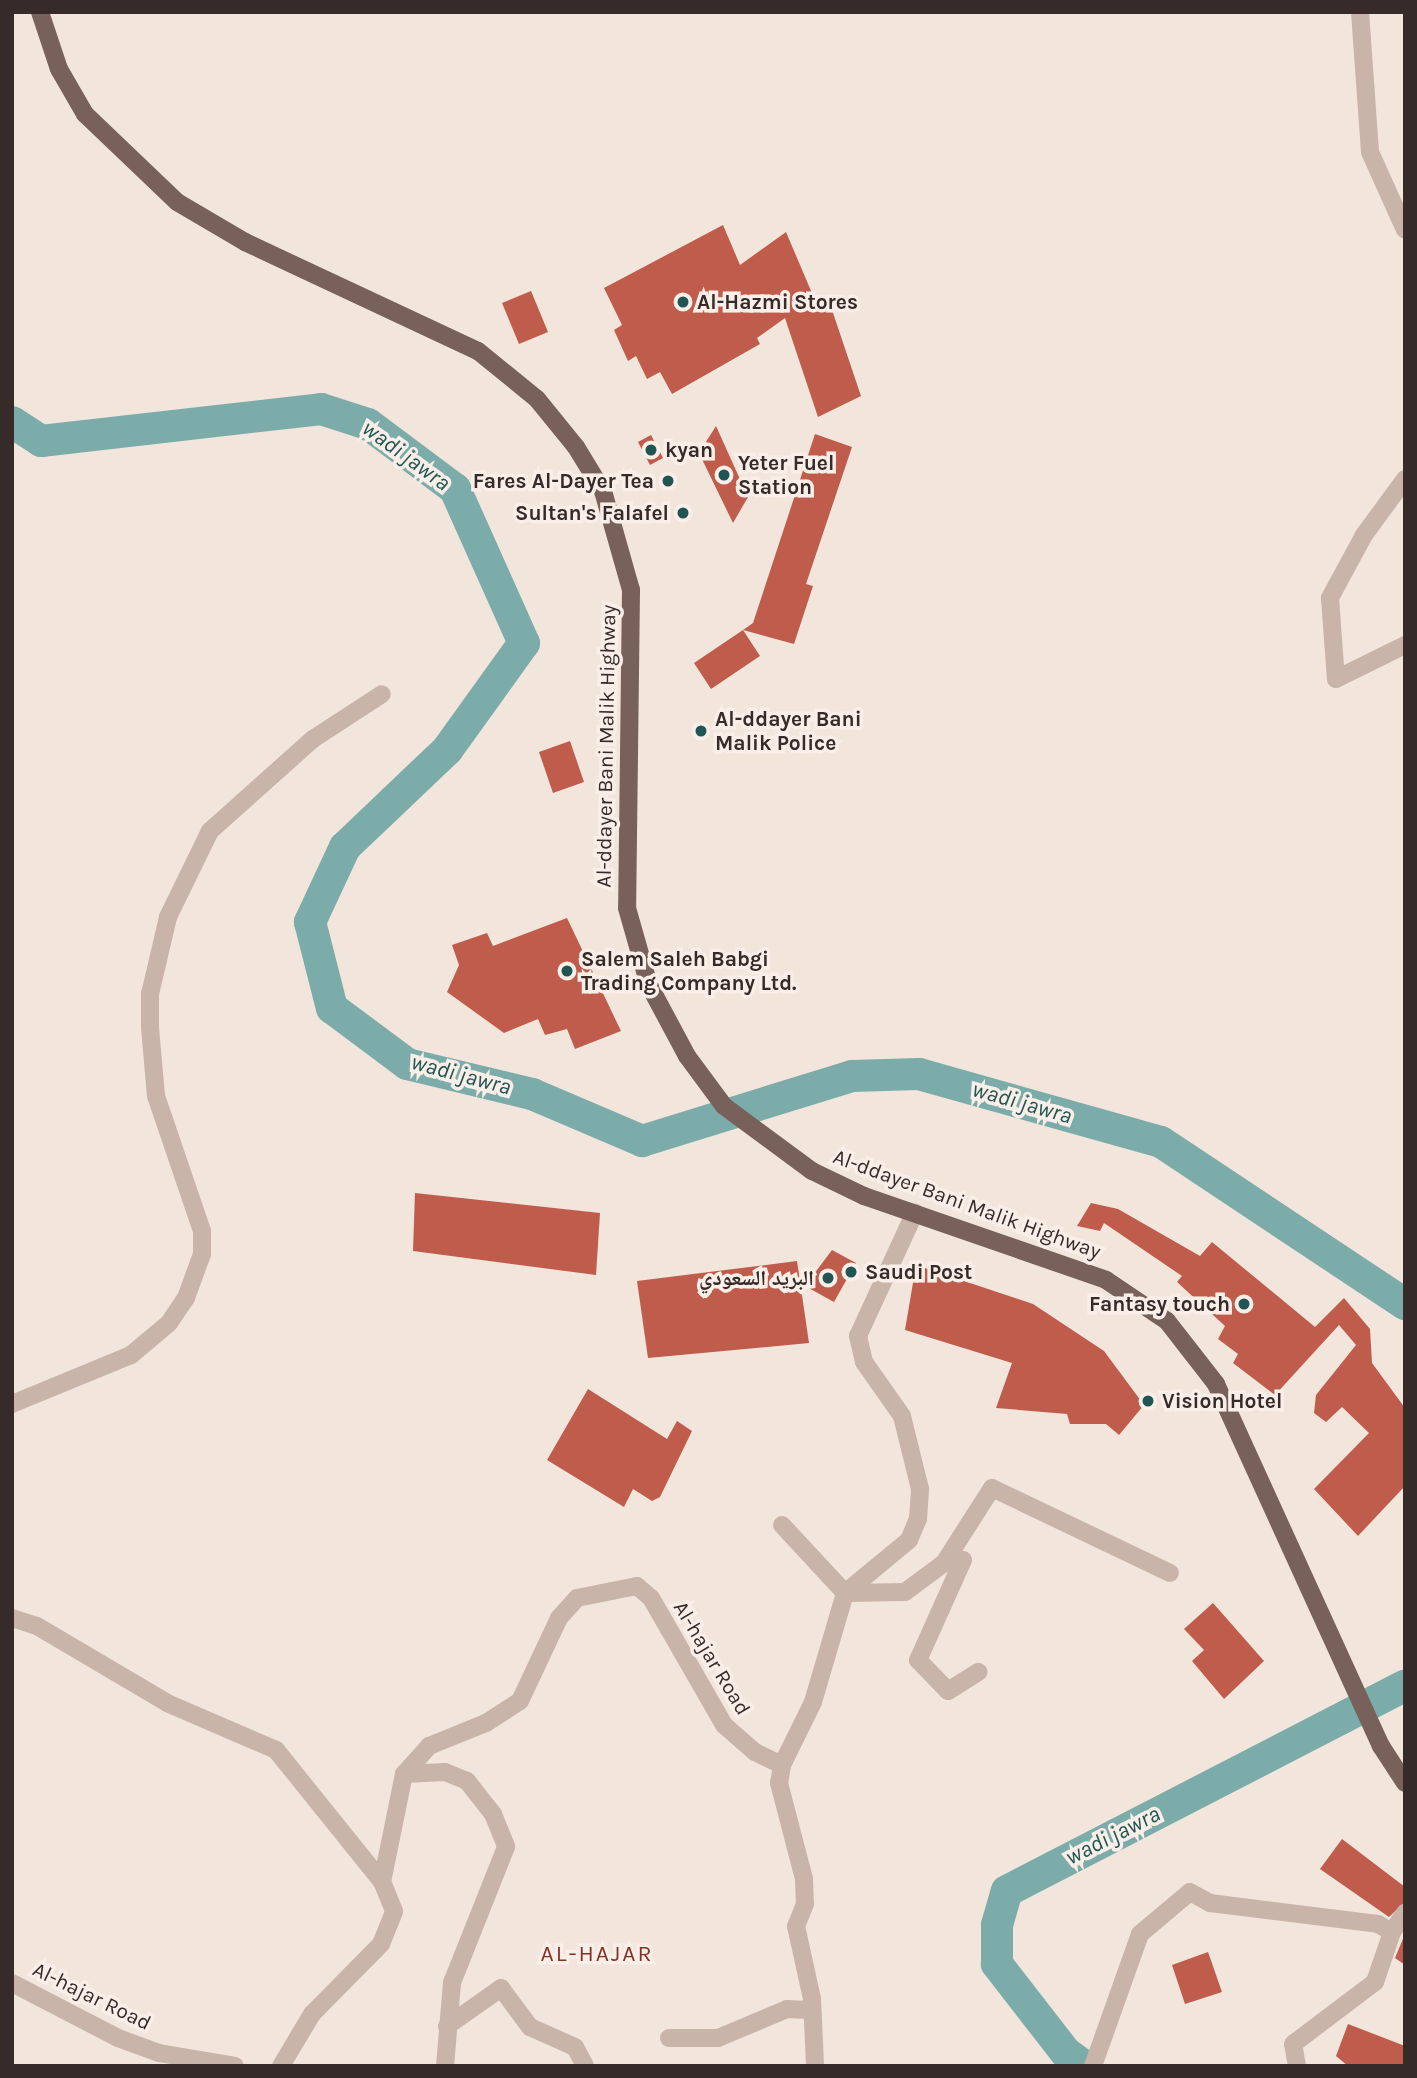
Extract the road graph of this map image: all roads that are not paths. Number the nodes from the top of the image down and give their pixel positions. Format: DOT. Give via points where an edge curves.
graph roads {
  1 [pos="40,12"];
  2 [pos="1360,12"];
  3 [pos="1405,230"];
  4 [pos="1405,479"];
  5 [pos="1405,645"];
  6 [pos="382,694"];
  7 [pos="915,1212"];
  8 [pos="12,1404"];
  9 [pos="782,1525"];
  10 [pos="944,1563"];
  11 [pos="1170,1573"];
  12 [pos="845,1593"];
  13 [pos="12,1618"];
  14 [pos="979,1672"];
  15 [pos="782,1765"];
  16 [pos="404,1774"];
  17 [pos="1405,1783"];
  18 [pos="382,1882"];
  19 [pos="1405,1913"];
  20 [pos="1392,1932"];
  21 [pos="12,1983"];
  22 [pos="808,2010"];
  23 [pos="447,2026"];
  24 [pos="669,2038"];
  25 [pos="235,2066"];
  26 [pos="281,2066"];
  27 [pos="444,2066"];
  28 [pos="585,2066"];
  29 [pos="816,2066"];
  30 [pos="1093,2066"];
  31 [pos="1297,2066"];
  1 -- 7 [label="main road, Al-ddayer Bani Malik Highway" via="59,69 85,114 177,202 245,242 478,351 537,399 576,447 603,491 631,590 623,852 627,908 649,985 687,1056 724,1106 812,1171 864,1196"];
  2 -- 3 [label="street" via="1370,152"];
  4 -- 5 [label="street" via="1364,535 1330,598 1336,679"];
  6 -- 8 [label="street" via="313,739 210,831 167,917 150,994 150,1027 156,1096 202,1231 202,1254 186,1298 160,1333 131,1355"];
  7 -- 12 [label="street" via="858,1336 864,1362 902,1416 920,1489 918,1519 909,1541"];
  7 -- 17 [label="main road, Al-ddayer Bani Malik Highway" via="1106,1280 1167,1321 1216,1384 1311,1598"];
  9 -- 12 [label="street"];
  10 -- 11 [label="street" via="992,1488"];
  10 -- 12 [label="street" via="905,1592"];
  10 -- 14 [label="street" via="963,1560 918,1660 948,1690"];
  12 -- 15 [label="street" via="813,1702"];
  13 -- 18 [label="street" via="37,1626 167,1703 276,1750"];
  15 -- 16 [label="street, Al-hajar Road" via="735,1739 651,1598 637,1586 577,1598 559,1618 520,1702 486,1724 429,1746"];
  15 -- 22 [label="street" via="779,1783 804,1879 805,1904 796,1926 812,1999"];
  16 -- 18 [label="street"];
  16 -- 23 [label="street" via="445,1772 467,1781 493,1814 506,1847 452,1983"];
  18 -- 26 [label="street" via="394,1911 381,1944 312,2014"];
  19 -- 20 [label="street"];
  20 -- 30 [label="street" via="1378,1924 1210,1903 1190,1892 1140,1934"];
  20 -- 31 [label="street" via="1375,1982 1293,2044"];
  21 -- 25 [label="street, Al-hajar Road" via="118,2038 159,2053"];
  22 -- 24 [label="street" via="787,2009 718,2038"];
  22 -- 29 [label="street"];
  23 -- 27 [label="street"];
  23 -- 28 [label="street" via="501,1988 530,2027 575,2047"];
}
